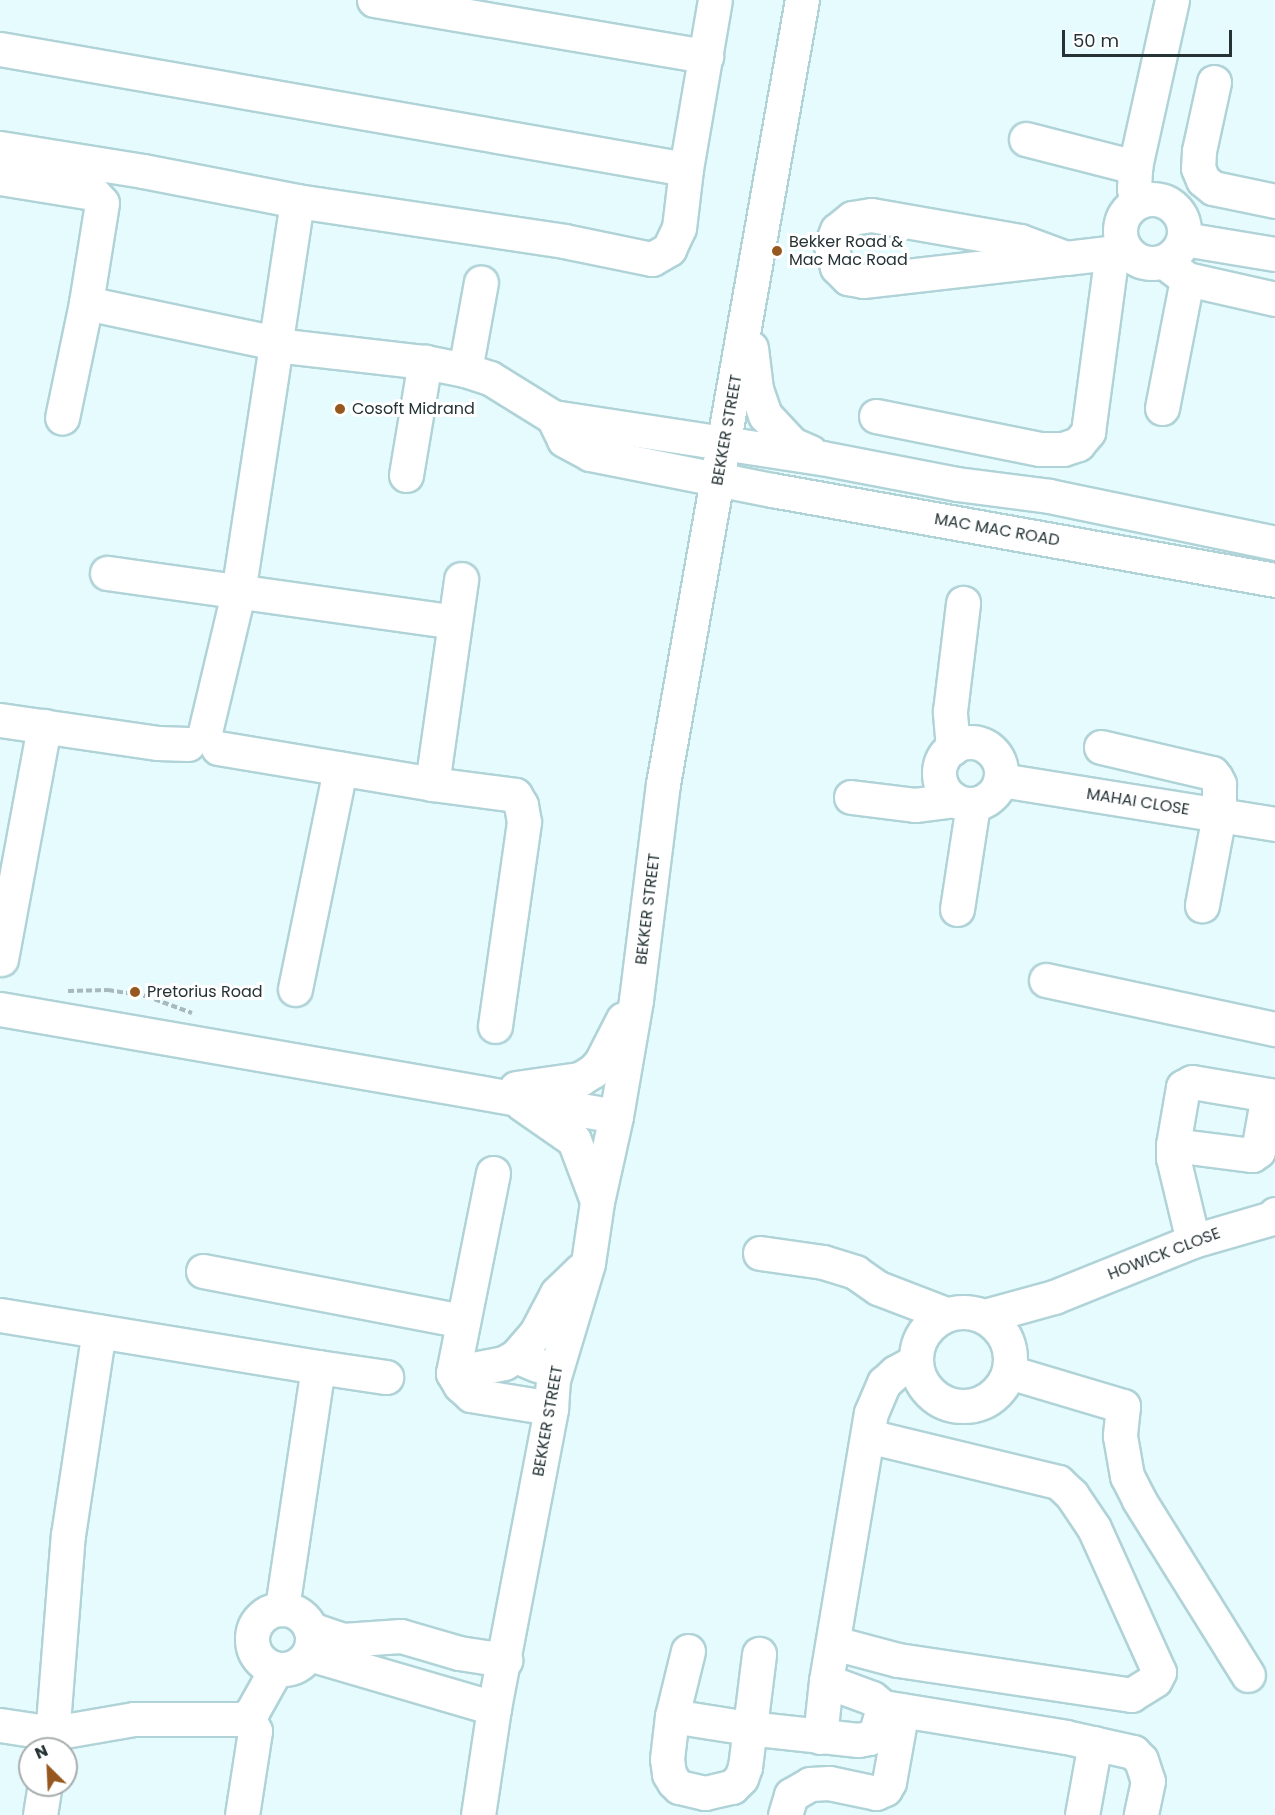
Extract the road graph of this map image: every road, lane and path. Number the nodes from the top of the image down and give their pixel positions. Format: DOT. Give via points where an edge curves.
graph roads {
  1 [pos="374,0"];
  2 [pos="715,0"];
  3 [pos="802,0"];
  4 [pos="1172,0"];
  5 [pos="0,49"];
  6 [pos="706,56"];
  7 [pos="1214,82"];
  8 [pos="1026,139"];
  9 [pos="0,148"];
  10 [pos="1135,167"];
  11 [pos="686,169"];
  12 [pos="0,178"];
  13 [pos="297,201"];
  14 [pos="1275,201"];
  15 [pos="1138,202"];
  16 [pos="1119,252"];
  17 [pos="1275,254"];
  18 [pos="1066,258"];
  19 [pos="1179,260"];
  20 [pos="481,282"];
  21 [pos="1275,298"];
  22 [pos="86,303"];
  23 [pos="748,313"];
  24 [pos="277,343"];
  25 [pos="425,362"];
  26 [pos="465,370"];
  27 [pos="1162,408"];
  28 [pos="876,416"];
  29 [pos="553,417"];
  30 [pos="62,418"];
  31 [pos="724,442"];
  32 [pos="822,458"];
  33 [pos="406,475"];
  34 [pos="719,479"];
  35 [pos="1049,496"];
  36 [pos="1041,537"];
  37 [pos="1275,543"];
  38 [pos="107,573"];
  39 [pos="461,579"];
  40 [pos="1275,580"];
  41 [pos="238,592"];
  42 [pos="963,603"];
  43 [pos="455,622"];
  44 [pos="0,720"];
  45 [pos="44,726"];
  46 [pos="203,741"];
  47 [pos="1101,747"];
  48 [pos="952,748"];
  49 [pos="340,769"];
  50 [pos="1001,780"];
  51 [pos="432,784"];
  52 [pos="851,797"];
  53 [pos="964,802"];
  54 [pos="1219,815"];
  55 [pos="1275,824"];
  56 [pos="1202,905"];
  57 [pos="957,909"];
  58 [pos="2,959"];
  59 [pos="1046,980"];
  60 [pos="295,989"];
  61 [pos="636,1000"];
  62 [pos="0,1009"];
  63 [pos="495,1026"];
  64 [pos="1275,1029"];
  65 [pos="501,1095"];
  66 [pos="1272,1095"];
  67 [pos="616,1116"];
  68 [pos="1173,1145"];
  69 [pos="493,1173"];
  70 [pos="597,1202"];
  71 [pos="1274,1217"];
  72 [pos="1193,1241"];
  73 [pos="759,1253"];
  74 [pos="588,1263"];
  75 [pos="203,1271"];
  76 [pos="878,1288"];
  77 [pos="1054,1298"];
  78 [pos="946,1314"];
  79 [pos="0,1315"];
  80 [pos="985,1316"];
  81 [pos="463,1321"];
  82 [pos="99,1331"];
  83 [pos="916,1352"];
  84 [pos="516,1356"];
  85 [pos="1010,1361"];
  86 [pos="318,1367"];
  87 [pos="453,1373"];
  88 [pos="386,1377"];
  89 [pos="552,1394"];
  90 [pos="868,1436"];
  91 [pos="282,1609"];
  92 [pos="310,1642"];
  93 [pos="834,1643"];
  94 [pos="688,1651"];
  95 [pos="759,1654"];
  96 [pos="505,1660"];
  97 [pos="276,1669"];
  98 [pos="1248,1675"];
  99 [pos="826,1681"];
  100 [pos="494,1708"];
  101 [pos="893,1709"];
  102 [pos="672,1716"];
  103 [pos="248,1717"];
  104 [pos="0,1725"];
  105 [pos="748,1728"];
  106 [pos="39,1737"];
  107 [pos="52,1737"];
  108 [pos="67,1737"];
  109 [pos="820,1737"];
  110 [pos="1095,1743"];
  111 [pos="43,1797"];
  112 [pos="40,1815"];
  113 [pos="242,1815"];
  114 [pos="478,1815"];
  115 [pos="785,1815"];
  116 [pos="1082,1815"];
  117 [pos="1141,1815"];
  1 -- 6 [label="street"];
  2 -- 6 [label="street"];
  3 -- 23 [label="street, BEKKER STREET"];
  4 -- 10 [label="street"];
  5 -- 11 [label="street"];
  6 -- 11 [label="street"];
  7 -- 14 [label="street" via="1199,151 1198,168 1203,180 1213,188"];
  8 -- 10 [label="street"];
  9 -- 13 [label="street"];
  10 -- 15 [label="street"];
  11 -- 13 [label="street" via="675,238 665,254 652,259 564,241"];
  12 -- 22 [label="street" via="93,193 102,203"];
  13 -- 24 [label="street"];
  15 -- 16 [label="street" via="1120,224"];
  15 -- 19 [label="street" via="1167,202 1181,218"];
  16 -- 18 [label="street"];
  16 -- 19 [label="street" via="1151,264"];
  16 -- 28 [label="street" via="1088,432 1078,444 1063,449 1040,449"];
  17 -- 19 [label="street"];
  18 -- 18 [label="street" via="863,281 848,278 837,267 831,246 837,230 852,218 871,215 1020,241"];
  19 -- 21 [label="street"];
  19 -- 27 [label="street"];
  20 -- 26 [label="street"];
  22 -- 24 [label="street"];
  22 -- 30 [label="street"];
  23 -- 31 [label="street, BEKKER STREET"];
  23 -- 32 [label="street" via="756,389 765,415 792,444"];
  24 -- 25 [label="street"];
  24 -- 41 [label="street"];
  25 -- 26 [label="street"];
  25 -- 33 [label="street"];
  26 -- 29 [label="street" via="490,378"];
  29 -- 31 [label="street"];
  29 -- 34 [label="street, MAC MAC ROAD" via="564,440 590,454"];
  31 -- 32 [label="street"];
  31 -- 34 [label="street, BEKKER STREET"];
  32 -- 35 [label="street" via="957,484"];
  34 -- 36 [label="street, MAC MAC ROAD"];
  34 -- 61 [label="street, BEKKER STREET" via="663,784"];
  35 -- 36 [label="street"];
  35 -- 37 [label="street"];
  36 -- 40 [label="street, MAC MAC ROAD"];
  38 -- 41 [label="street"];
  39 -- 43 [label="street"];
  41 -- 43 [label="street"];
  41 -- 46 [label="street"];
  42 -- 48 [label="street" via="950,711"];
  43 -- 51 [label="street"];
  44 -- 45 [label="street"];
  45 -- 46 [label="street"];
  45 -- 58 [label="street"];
  46 -- 49 [label="street"];
  47 -- 54 [label="street" via="1212,773 1219,784"];
  48 -- 50 [label="street" via="964,743 987,747 1001,767"];
  48 -- 53 [label="street" via="940,768 940,781 945,792"];
  49 -- 51 [label="street"];
  49 -- 60 [label="street"];
  50 -- 53 [label="street" via="991,796"];
  50 -- 54 [label="street, MAHAI CLOSE"];
  51 -- 63 [label="street" via="514,795 521,805 524,822"];
  52 -- 53 [label="street" via="915,805"];
  53 -- 57 [label="street"];
  54 -- 55 [label="street, MAHAI CLOSE"];
  54 -- 56 [label="street"];
  59 -- 64 [label="street"];
  61 -- 65 [label="street" via="593,1071 571,1081"];
  61 -- 67 [label="street, BEKKER STREET"];
  62 -- 65 [label="street"];
  65 -- 67 [label="street"];
  65 -- 70 [label="street" via="574,1140"];
  66 -- 68 [label="street" via="1258,1151 1252,1155"];
  66 -- 68 [label="street" via="1187,1083 1183,1086"];
  67 -- 70 [label="street, BEKKER STREET"];
  68 -- 72 [label="street"];
  69 -- 81 [label="street"];
  70 -- 74 [label="street, BEKKER STREET"];
  71 -- 72 [label="street, HOWICK CLOSE"];
  72 -- 77 [label="street, HOWICK CLOSE"];
  73 -- 76 [label="street" via="823,1262 855,1272"];
  74 -- 84 [label="street" via="557,1293 536,1333"];
  74 -- 89 [label="street, BEKKER STREET"];
  75 -- 81 [label="street"];
  76 -- 78 [label="street"];
  76 -- 83 [label="street"];
  77 -- 80 [label="street, HOWICK CLOSE"];
  77 -- 85 [label="street, HOWICK CLOSE"];
  78 -- 80 [label="street" via="966,1311"];
  78 -- 83 [label="street" via="929,1325"];
  79 -- 82 [label="street"];
  80 -- 85 [label="street" via="1001,1329"];
  81 -- 87 [label="street"];
  82 -- 86 [label="street"];
  82 -- 107 [label="street" via="68,1535"];
  83 -- 85 [label="street" via="921,1383 937,1400 958,1407 980,1404 999,1392"];
  83 -- 90 [label="street" via="884,1383 871,1413"];
  84 -- 87 [label="street" via="504,1363"];
  84 -- 89 [label="street" via="536,1364"];
  85 -- 98 [label="street" via="1123,1406 1120,1436 1127,1476"];
  86 -- 88 [label="street"];
  86 -- 91 [label="street"];
  87 -- 89 [label="street" via="471,1395"];
  89 -- 96 [label="street, BEKKER STREET"];
  90 -- 93 [label="street"];
  90 -- 93 [label="street" via="1058,1482 1072,1495 1094,1528 1159,1672 1155,1680 1131,1695 898,1660"];
  91 -- 92 [label="street" via="294,1611 304,1619"];
  91 -- 97 [label="street" via="259,1619 253,1630 256,1655"];
  92 -- 96 [label="street" via="401,1636 459,1653"];
  92 -- 97 [label="street" via="300,1664"];
  92 -- 100 [label="street"];
  93 -- 99 [label="street"];
  94 -- 102 [label="street"];
  95 -- 105 [label="street"];
  96 -- 100 [label="street, BEKKER STREET"];
  97 -- 103 [label="street"];
  99 -- 101 [label="street"];
  99 -- 109 [label="street"];
  100 -- 114 [label="street, BEKKER STREET"];
  101 -- 109 [label="street" via="869,1738"];
  101 -- 110 [label="street"];
  101 -- 115 [label="street" via="889,1782 885,1789 876,1793 830,1783 810,1784 791,1795"];
  102 -- 105 [label="street"];
  102 -- 105 [label="street" via="669,1774 680,1787 705,1793 732,1787 741,1778"];
  103 -- 108 [label="street" via="134,1719"];
  103 -- 113 [label="street" via="255,1731"];
  104 -- 106 [label="street"];
  105 -- 109 [label="street"];
  110 -- 116 [label="street"];
  110 -- 117 [label="street" via="1132,1752 1141,1760 1148,1781"];
  111 -- 112 [label="street"];
}
